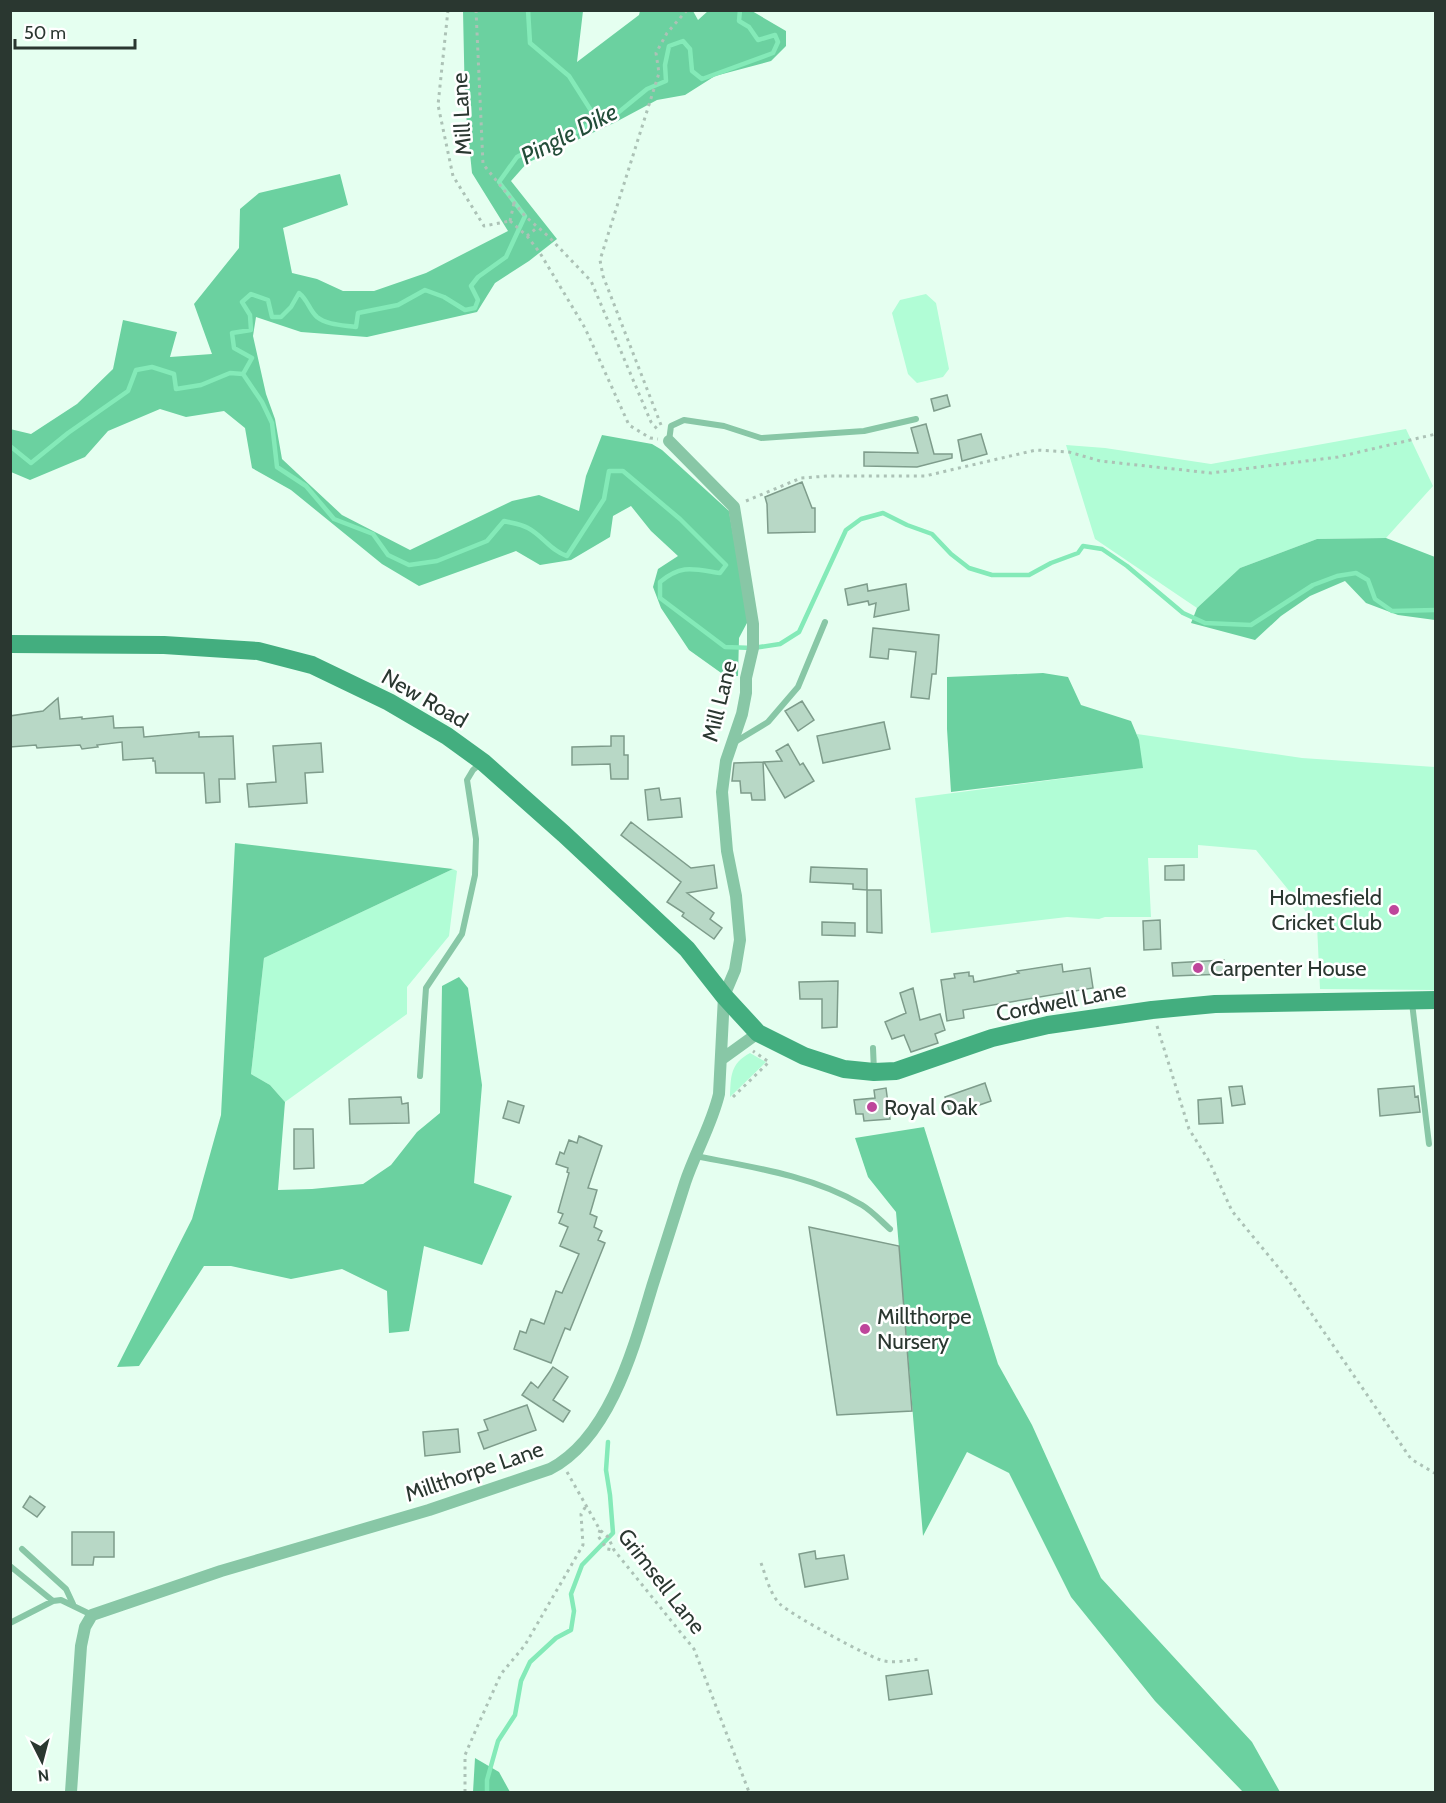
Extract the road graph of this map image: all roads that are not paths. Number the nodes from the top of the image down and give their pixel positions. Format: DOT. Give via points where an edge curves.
graph roads {
  1 [pos="916,419"];
  2 [pos="669,441"];
  3 [pos="825,622"];
  4 [pos="10,644"];
  5 [pos="732,744"];
  6 [pos="483,762"];
  7 [pos="724,996"];
  8 [pos="1411,1000"];
  9 [pos="1436,1000"];
  10 [pos="758,1034"];
  11 [pos="873,1048"];
  12 [pos="722,1059"];
  13 [pos="874,1072"];
  14 [pos="420,1076"];
  15 [pos="1430,1144"];
  16 [pos="694,1156"];
  17 [pos="890,1229"];
  18 [pos="22,1549"];
  19 [pos="10,1566"];
  20 [pos="52,1601"];
  21 [pos="74,1605"];
  22 [pos="92,1615"];
  23 [pos="10,1623"];
  24 [pos="71,1792"];
  1 -- 2 [label="lane" via="864,431 761,438 724,426 684,420 670,426"];
  2 -- 5 [label="street, Mill Lane" via="734,507 753,624 753,648 742,714"];
  3 -- 5 [label="lane" via="798,687 768,722"];
  4 -- 6 [label="main road, New Road" via="164,645 258,651 312,665 388,702"];
  5 -- 7 [label="street, Mill Lane" via="722,792 740,940 735,970"];
  6 -- 7 [label="main road, New Road" via="687,949"];
  6 -- 14 [label="lane" via="467,780 476,839 476,875 462,934 426,988"];
  7 -- 10 [label="main road, Cordwell Lane"];
  7 -- 12 [label="street, Millthorpe Lane"];
  8 -- 9 [label="main road, Cordwell Lane"];
  8 -- 13 [label="main road, Cordwell Lane" via="1226,1003 1152,1010 1048,1025 992,1038 896,1071"];
  8 -- 15 [label="lane"];
  10 -- 12 [label="street"];
  10 -- 13 [label="main road, Cordwell Lane" via="804,1056 844,1069"];
  11 -- 13 [label="lane"];
  12 -- 16 [label="street, Millthorpe Lane" via="720,1094"];
  16 -- 17 [label="lane" via="811,1182 863,1206"];
  16 -- 22 [label="street, Millthorpe Lane" via="629,1362 604,1414 563,1462 429,1510 221,1571"];
  18 -- 21 [label="lane" via="66,1589"];
  19 -- 20 [label="lane"];
  20 -- 21 [label="lane"];
  20 -- 23 [label="lane"];
  21 -- 22 [label="lane"];
  22 -- 24 [label="street" via="81,1646"];
}
